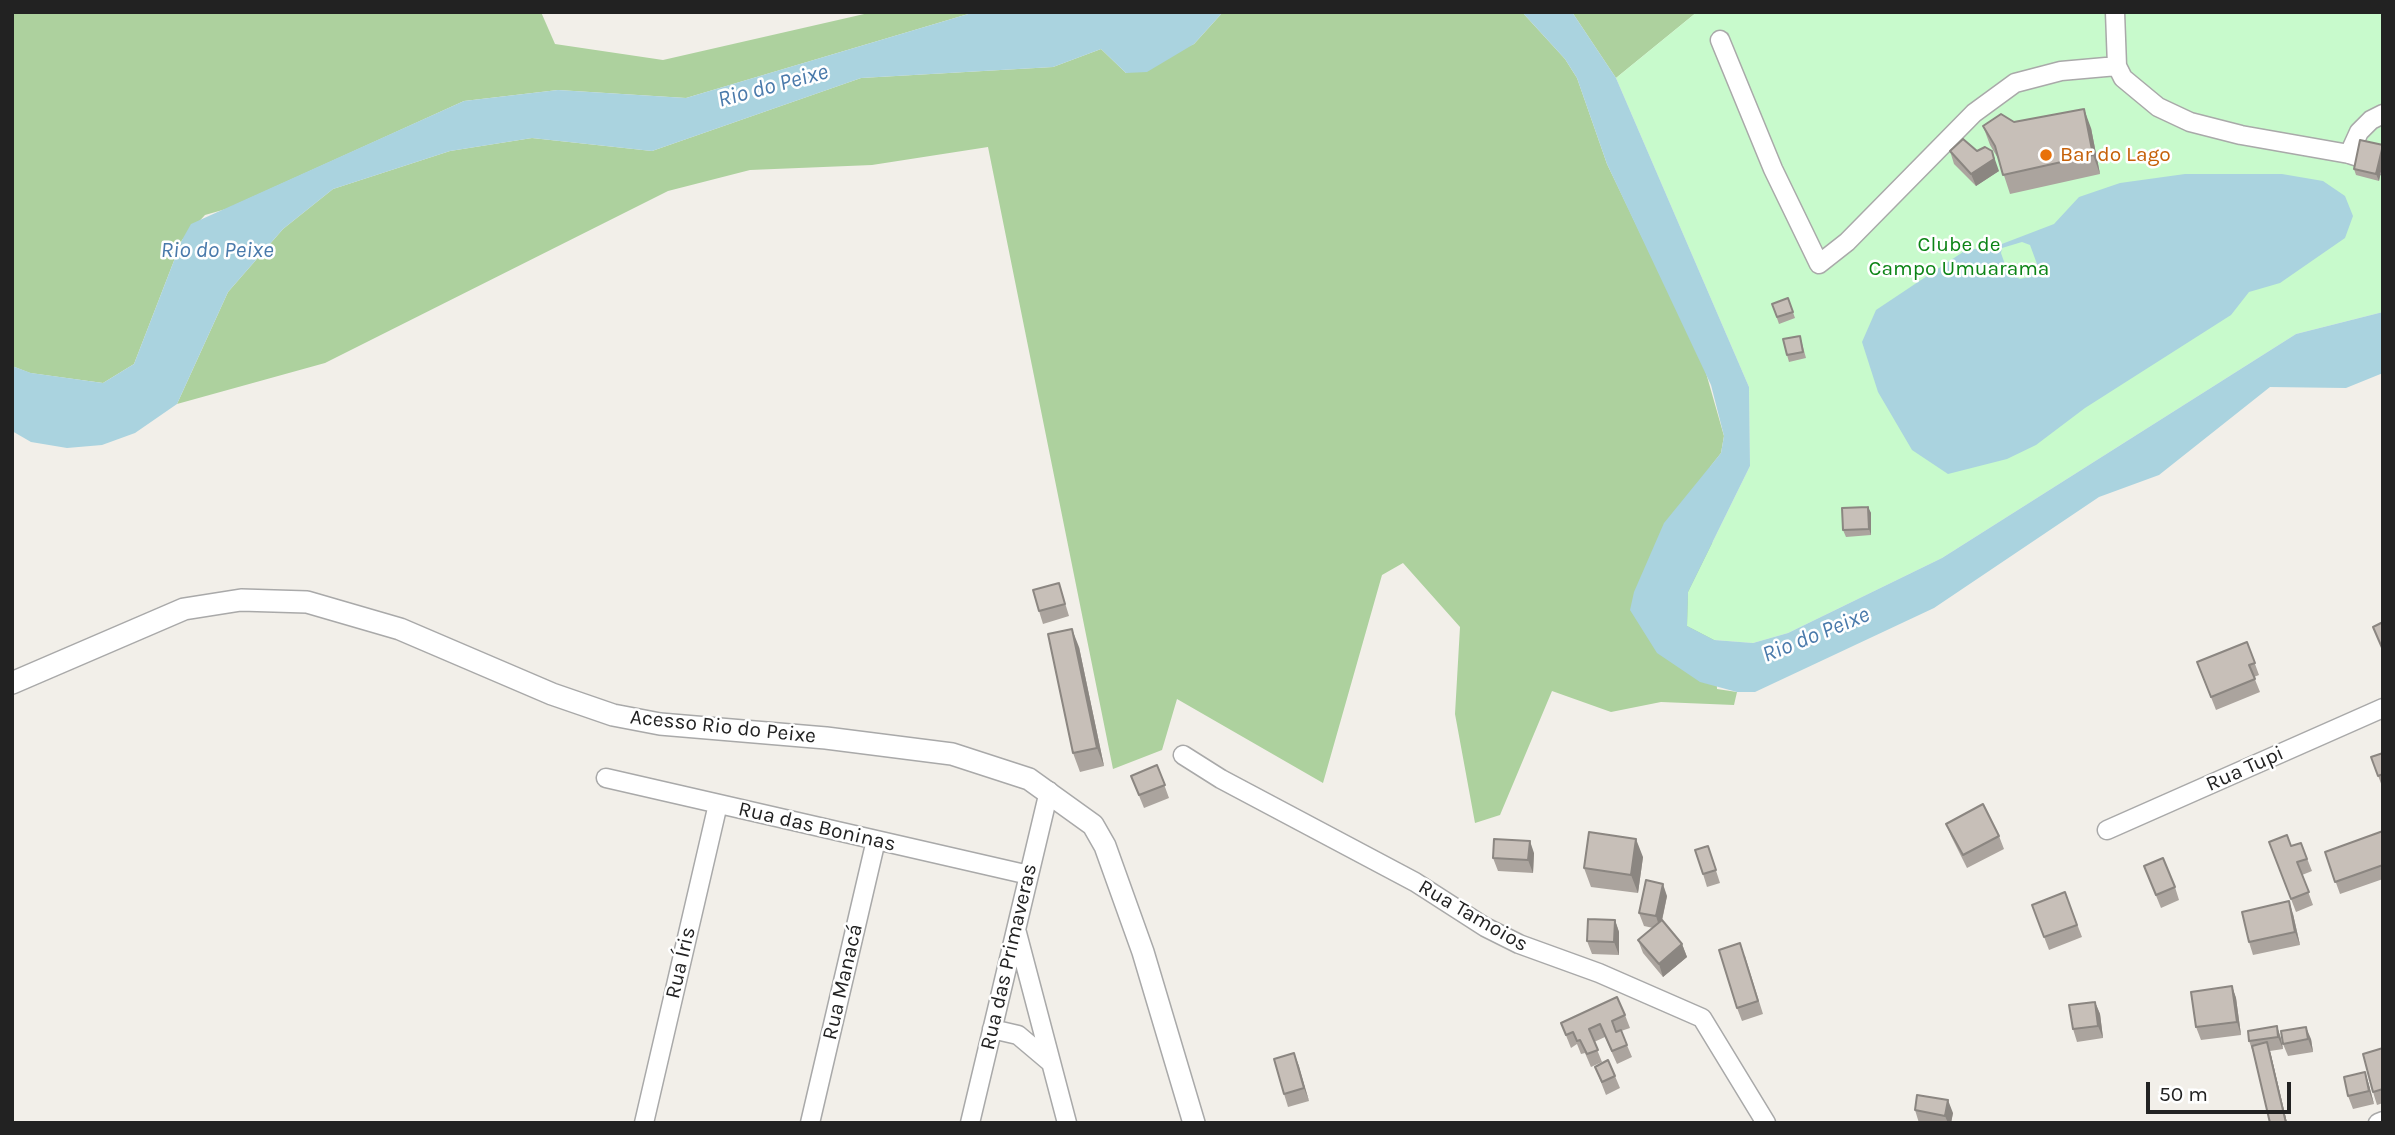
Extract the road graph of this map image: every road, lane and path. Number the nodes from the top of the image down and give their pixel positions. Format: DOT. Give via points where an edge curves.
graph roads {
  1 [pos="2115,12"];
  2 [pos="1720,40"];
  3 [pos="2117,66"];
  4 [pos="2383,114"];
  5 [pos="2349,154"];
  6 [pos="2383,165"];
  7 [pos="12,683"];
  8 [pos="2383,708"];
  9 [pos="1183,755"];
  10 [pos="606,778"];
  11 [pos="1049,791"];
  12 [pos="718,804"];
  13 [pos="2107,830"];
  14 [pos="876,840"];
  15 [pos="1029,875"];
  16 [pos="1016,928"];
  17 [pos="992,1029"];
  18 [pos="1050,1062"];
  19 [pos="644,1123"];
  20 [pos="810,1123"];
  21 [pos="970,1123"];
  22 [pos="1068,1123"];
  23 [pos="1194,1123"];
  24 [pos="1766,1123"];
  1 -- 3 [label="street"];
  2 -- 3 [label="street" via="1773,169 1819,264 1847,242 1974,113 2015,83 2061,71"];
  3 -- 5 [label="street" via="2123,78 2158,107 2190,122"];
  4 -- 5 [label="street" via="2359,132"];
  5 -- 6 [label="street"];
  7 -- 11 [label="street, Acesso Rio do Peixe" via="184,609 241,600 307,602 400,629 613,715 660,724 952,754 1029,779"];
  8 -- 13 [label="street, Rua Tupi"];
  9 -- 24 [label="street, Rua Tamoios" via="1416,882 1485,927 1702,1017"];
  10 -- 12 [label="street, Rua das Boninas"];
  11 -- 15 [label="street, Rua das Primaveras"];
  11 -- 23 [label="street, Acesso Rio do Peixe" via="1093,825 1105,846 1143,951"];
  12 -- 14 [label="street, Rua das Boninas"];
  12 -- 19 [label="street, Rua Íris"];
  14 -- 15 [label="street, Rua das Boninas"];
  14 -- 20 [label="street, Rua Manacá"];
  15 -- 16 [label="street, Rua das Primaveras"];
  16 -- 17 [label="street, Rua das Primaveras"];
  16 -- 18 [label="street"];
  17 -- 18 [label="street" via="1018,1035"];
  17 -- 21 [label="street, Rua das Primaveras"];
  18 -- 22 [label="street"];
}
